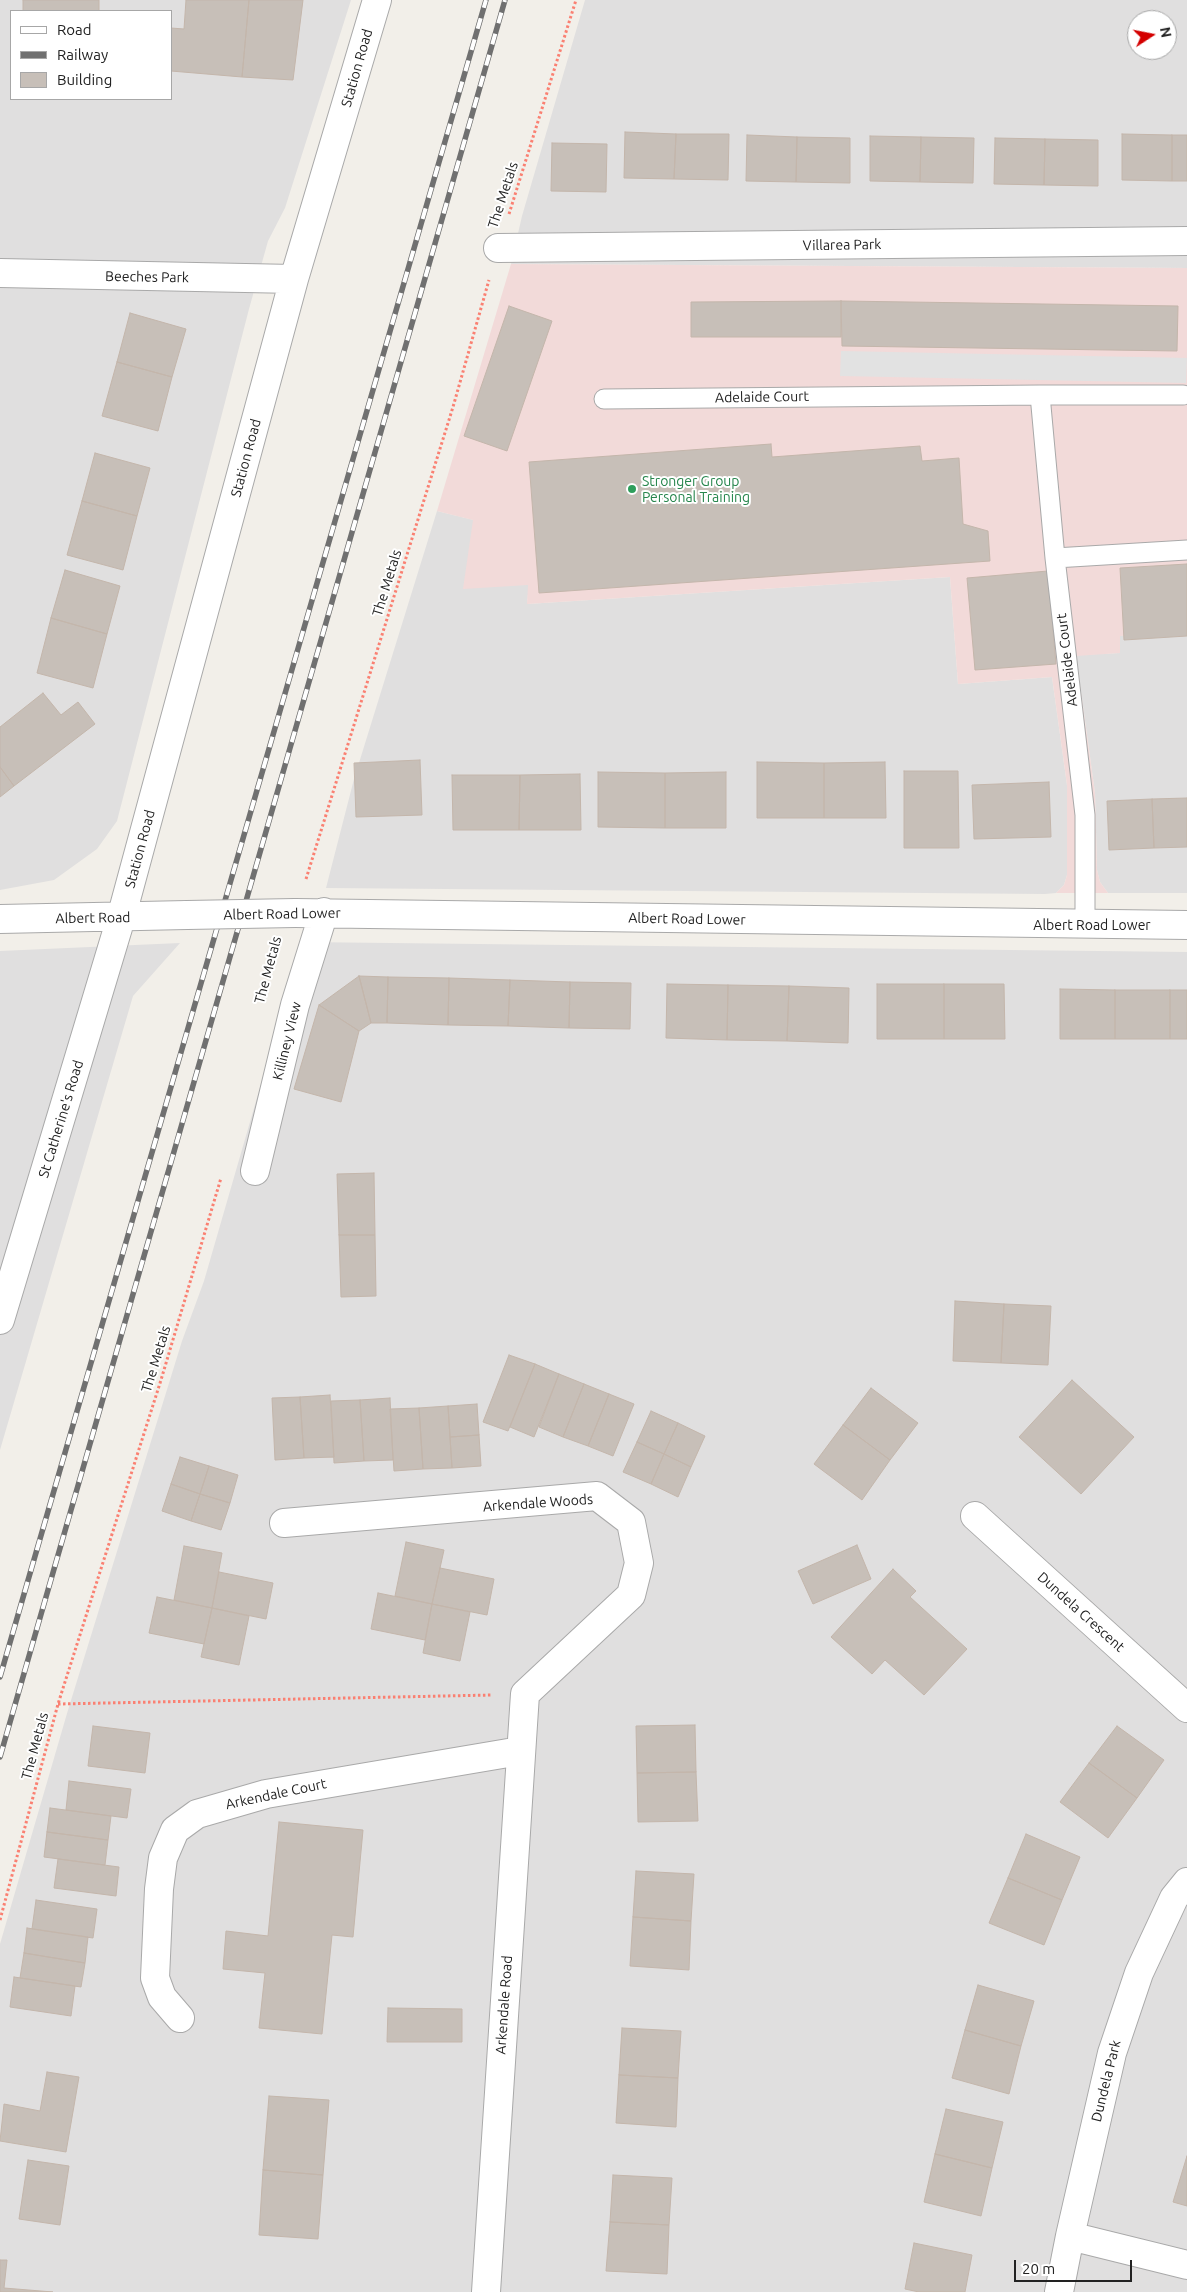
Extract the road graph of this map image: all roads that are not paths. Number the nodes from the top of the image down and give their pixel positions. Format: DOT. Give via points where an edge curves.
graph roads {
  1 [pos="377,0"];
  2 [pos="1187,241"];
  3 [pos="498,248"];
  4 [pos="0,273"];
  5 [pos="294,280"];
  6 [pos="1040,395"];
  7 [pos="1183,395"];
  8 [pos="604,399"];
  9 [pos="1187,550"];
  10 [pos="1055,558"];
  11 [pos="324,912"];
  12 [pos="187,915"];
  13 [pos="0,918"];
  14 [pos="121,918"];
  15 [pos="1085,925"];
  16 [pos="1187,925"];
  17 [pos="255,1171"];
  18 [pos="0,1320"];
  19 [pos="975,1516"];
  20 [pos="284,1523"];
  21 [pos="524,1706"];
  22 [pos="1187,1708"];
  23 [pos="520,1751"];
  24 [pos="1187,1882"];
  25 [pos="180,2018"];
  26 [pos="1070,2236"];
  27 [pos="1187,2265"];
  28 [pos="486,2292"];
  29 [pos="1059,2292"];
  1 -- 5 [label="street, Station Road"];
  2 -- 3 [label="street, Villarea Park"];
  4 -- 5 [label="street, Beeches Park"];
  5 -- 14 [label="street, Station Road"];
  6 -- 7 [label="lane, Adelaide Court"];
  6 -- 8 [label="lane, Adelaide Court"];
  6 -- 10 [label="lane, Adelaide Court"];
  9 -- 10 [label="lane"];
  10 -- 15 [label="lane, Adelaide Court" via="1085,815"];
  11 -- 12 [label="street, Albert Road Lower, bridge"];
  11 -- 15 [label="street, Albert Road Lower"];
  11 -- 17 [label="street, Killiney View" via="295,1005"];
  12 -- 14 [label="street, Albert Road"];
  13 -- 14 [label="street, Albert Road"];
  14 -- 18 [label="street, St Catherine's Road"];
  15 -- 16 [label="street, Albert Road Lower"];
  19 -- 22 [label="street, Dundela Crescent"];
  20 -- 21 [label="street, Arkendale Woods" via="598,1496 631,1522 639,1563 631,1595"];
  21 -- 23 [label="street, Arkendale Road"];
  23 -- 25 [label="street, Arkendale Court" via="266,1794 197,1814 174,1830 163,1858 159,1889 155,1978 162,1997"];
  23 -- 28 [label="street, Arkendale Road"];
  24 -- 26 [label="street, Dundela Park" via="1174,1898 1139,1973 1112,2052"];
  26 -- 27 [label="street"];
  26 -- 29 [label="street, Dundela Park"];
}
